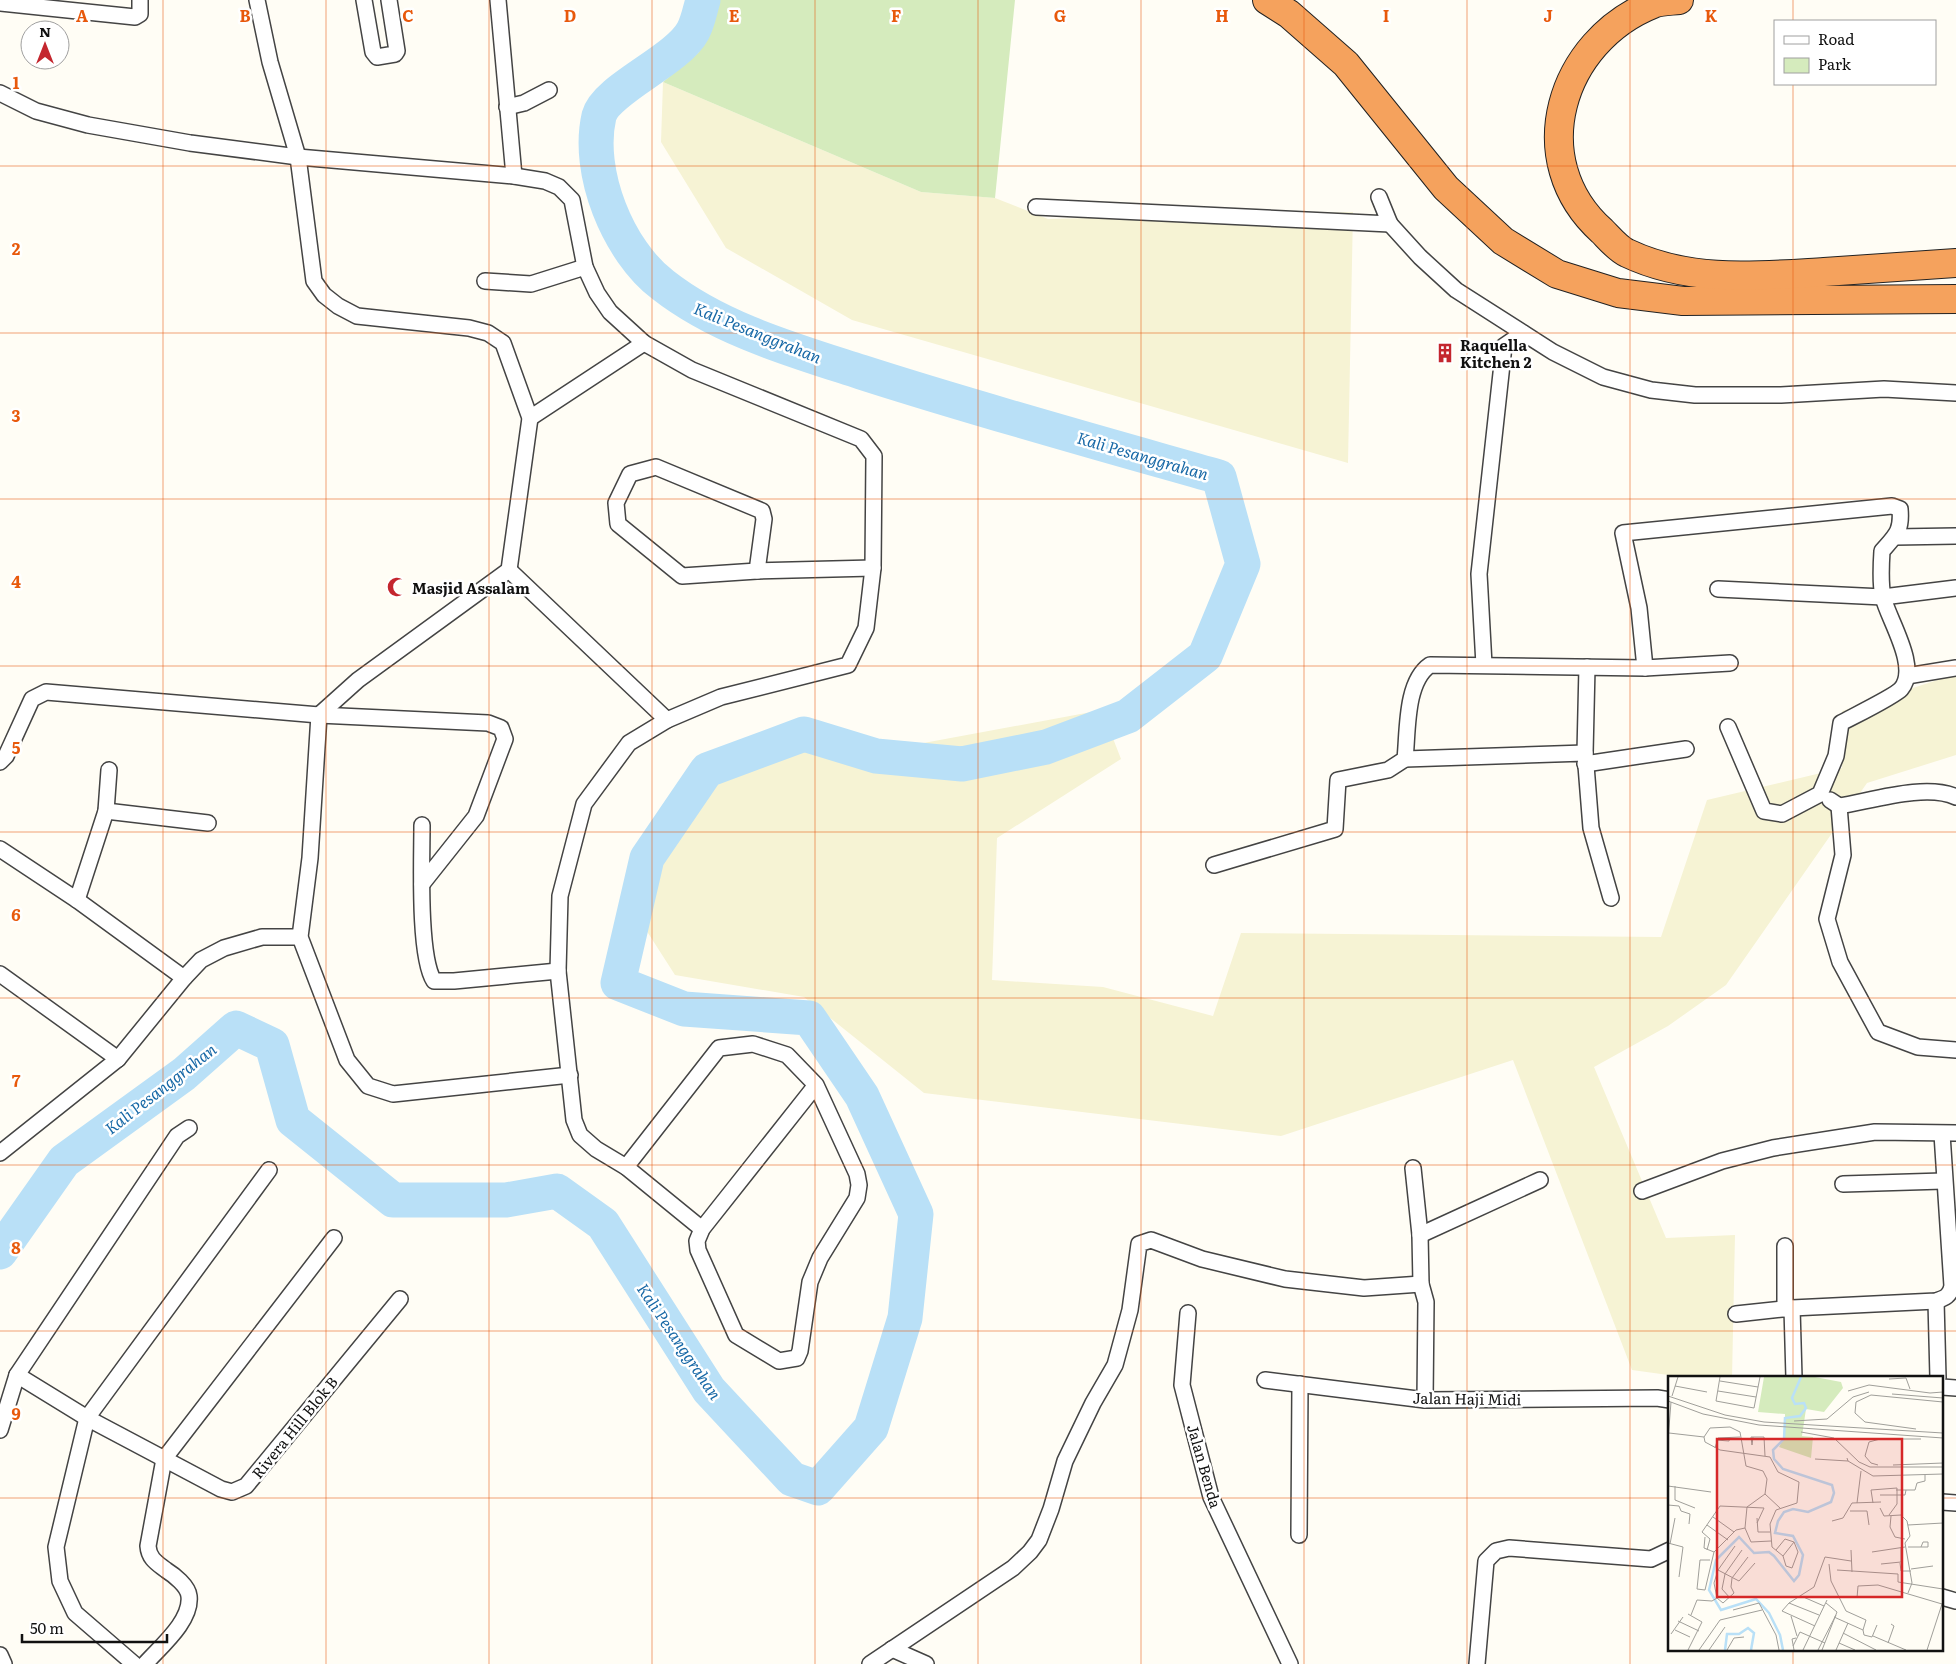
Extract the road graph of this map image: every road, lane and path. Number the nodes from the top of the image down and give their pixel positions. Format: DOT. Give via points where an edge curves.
graph roads {
  1 [pos="140,0"];
  2 [pos="257,0"];
  3 [pos="364,0"];
  4 [pos="389,0"];
  5 [pos="498,0"];
  6 [pos="1267,0"];
  7 [pos="1679,0"];
  8 [pos="0,3"];
  9 [pos="550,90"];
  10 [pos="0,93"];
  11 [pos="507,107"];
  12 [pos="298,157"];
  13 [pos="514,176"];
  14 [pos="1379,198"];
  15 [pos="1036,207"];
  16 [pos="1390,224"];
  17 [pos="1956,264"];
  18 [pos="585,267"];
  19 [pos="485,280"];
  20 [pos="1956,299"];
  21 [pos="1523,332"];
  22 [pos="644,343"];
  23 [pos="1956,393"];
  24 [pos="530,418"];
  25 [pos="1956,536"];
  26 [pos="1895,537"];
  27 [pos="872,568"];
  28 [pos="509,570"];
  29 [pos="757,571"];
  30 [pos="1956,588"];
  31 [pos="1718,589"];
  32 [pos="1883,597"];
  33 [pos="1730,663"];
  34 [pos="1484,665"];
  35 [pos="1587,667"];
  36 [pos="1646,668"];
  37 [pos="1956,668"];
  38 [pos="1907,676"];
  39 [pos="319,715"];
  40 [pos="667,720"];
  41 [pos="1728,727"];
  42 [pos="1686,749"];
  43 [pos="1585,758"];
  44 [pos="1406,759"];
  45 [pos="0,762"];
  46 [pos="109,770"];
  47 [pos="1820,794"];
  48 [pos="1956,797"];
  49 [pos="1839,806"];
  50 [pos="106,811"];
  51 [pos="208,822"];
  52 [pos="422,825"];
  53 [pos="0,849"];
  54 [pos="1214,864"];
  55 [pos="422,884"];
  56 [pos="1611,898"];
  57 [pos="78,900"];
  58 [pos="300,937"];
  59 [pos="558,971"];
  60 [pos="0,974"];
  61 [pos="184,978"];
  62 [pos="1956,1050"];
  63 [pos="118,1059"];
  64 [pos="570,1075"];
  65 [pos="816,1085"];
  66 [pos="190,1128"];
  67 [pos="1949,1134"];
  68 [pos="0,1153"];
  69 [pos="626,1167"];
  70 [pos="1414,1168"];
  71 [pos="269,1170"];
  72 [pos="1540,1180"];
  73 [pos="1943,1181"];
  74 [pos="1843,1184"];
  75 [pos="1642,1191"];
  76 [pos="702,1229"];
  77 [pos="1951,1231"];
  78 [pos="1420,1235"];
  79 [pos="334,1238"];
  80 [pos="1785,1246"];
  81 [pos="1421,1284"];
  82 [pos="400,1299"];
  83 [pos="1936,1301"];
  84 [pos="1788,1308"];
  85 [pos="1188,1313"];
  86 [pos="1736,1314"];
  87 [pos="17,1375"];
  88 [pos="1794,1376"];
  89 [pos="1938,1376"];
  90 [pos="1265,1380"];
  91 [pos="1300,1384"];
  92 [pos="1425,1400"];
  93 [pos="1668,1400"];
  94 [pos="87,1418"];
  95 [pos="0,1430"];
  96 [pos="164,1460"];
  97 [pos="1299,1535"];
  98 [pos="1668,1551"];
  99 [pos="892,1649"];
  100 [pos="0,1655"];
  101 [pos="4,1664"];
  102 [pos="134,1664"];
  103 [pos="145,1664"];
  104 [pos="870,1664"];
  105 [pos="926,1664"];
  106 [pos="1290,1664"];
  107 [pos="1477,1664"];
  1 -- 8 [label="street" via="140,14 135,17"];
  2 -- 12 [label="street" via="270,62"];
  3 -- 4 [label="street" via="373,52 377,57 397,51"];
  5 -- 11 [label="street"];
  6 -- 20 [label="highway" via="1289,14 1346,64 1446,188 1503,241 1557,274 1618,293 1683,301"];
  7 -- 17 [label="highway" via="1654,4 1609,29 1576,67 1562,103 1558,139 1564,174 1586,216 1625,252 1675,271 1742,277"];
  9 -- 11 [label="street" via="524,103"];
  10 -- 12 [label="street" via="36,111 88,125"];
  11 -- 13 [label="street"];
  12 -- 13 [label="street"];
  12 -- 24 [label="street" via="314,280 324,295 357,316 469,328 488,333 503,343"];
  13 -- 18 [label="street" via="545,181 559,187 572,200"];
  14 -- 16 [label="street"];
  15 -- 16 [label="street"];
  16 -- 21 [label="street" via="1420,258 1456,290"];
  18 -- 19 [label="street" via="531,284"];
  18 -- 22 [label="street" via="610,312"];
  21 -- 23 [label="street" via="1553,352 1603,377 1651,390 1695,395 1781,395 1884,389"];
  21 -- 34 [label="street" via="1504,346 1479,574"];
  22 -- 24 [label="street"];
  22 -- 27 [label="street" via="692,370 861,439 869,446 874,456"];
  24 -- 28 [label="street"];
  25 -- 26 [label="street"];
  26 -- 32 [label="street" via="1882,551"];
  26 -- 36 [label="street" via="1901,525 1900,509 1892,506 1623,533 1639,608"];
  27 -- 29 [label="street"];
  27 -- 40 [label="street" via="866,628 848,665 721,697"];
  28 -- 39 [label="street" via="358,680"];
  28 -- 40 [label="street"];
  29 -- 29 [label="street" via="764,520 762,512 656,467 630,474 616,503 618,524 682,576"];
  30 -- 32 [label="street"];
  31 -- 32 [label="street"];
  32 -- 38 [label="street" via="1901,640"];
  33 -- 36 [label="street"];
  34 -- 35 [label="street"];
  34 -- 44 [label="street" via="1430,665 1422,671 1412,690"];
  35 -- 36 [label="street"];
  35 -- 43 [label="street"];
  37 -- 38 [label="street"];
  38 -- 47 [label="street" via="1901,689 1840,723 1836,756"];
  39 -- 45 [label="street" via="46,692 32,699 6,756"];
  39 -- 55 [label="street" via="488,723 501,728 504,739 476,816"];
  39 -- 58 [label="street" via="310,858"];
  40 -- 59 [label="street" via="629,743 584,804 560,896"];
  41 -- 47 [label="street" via="1764,811 1782,814"];
  42 -- 43 [label="street"];
  43 -- 44 [label="street"];
  43 -- 56 [label="street" via="1591,828"];
  44 -- 54 [label="street" via="1388,770 1338,780 1335,829"];
  46 -- 50 [label="street"];
  47 -- 49 [label="street"];
  48 -- 49 [label="street" via="1918,792"];
  49 -- 62 [label="street" via="1843,855 1827,919 1840,962 1878,1032 1918,1047"];
  50 -- 51 [label="street"];
  50 -- 57 [label="street"];
  52 -- 55 [label="street"];
  53 -- 57 [label="street"];
  55 -- 59 [label="street" via="424,942 429,973 434,981"];
  57 -- 61 [label="street"];
  58 -- 61 [label="street" via="262,937 224,948 201,960"];
  58 -- 64 [label="street" via="347,1060 368,1086 392,1094"];
  59 -- 64 [label="street"];
  60 -- 63 [label="street"];
  61 -- 63 [label="street"];
  63 -- 68 [label="street"];
  64 -- 69 [label="street" via="574,1120 580,1135"];
  65 -- 69 [label="street" via="786,1055 753,1044 718,1048"];
  65 -- 76 [label="street"];
  65 -- 76 [label="street" via="857,1174 859,1185 857,1198 820,1258 810,1282 797,1358 779,1361 736,1335 698,1250 697,1241"];
  66 -- 87 [label="street" via="177,1136"];
  67 -- 73 [label="street"];
  67 -- 75 [label="street" via="1875,1132 1773,1148 1722,1160"];
  69 -- 76 [label="street"];
  70 -- 78 [label="street"];
  71 -- 94 [label="street"];
  72 -- 78 [label="street"];
  73 -- 74 [label="street"];
  73 -- 77 [label="street"];
  77 -- 83 [label="street" via="1952,1286 1946,1298"];
  78 -- 81 [label="street"];
  79 -- 96 [label="street"];
  80 -- 84 [label="street"];
  81 -- 92 [label="street" via="1426,1302"];
  81 -- 99 [label="street" via="1364,1288 1285,1279 1202,1259 1154,1241 1139,1244 1130,1310 1115,1364 1065,1461 1039,1540 1013,1568"];
  82 -- 96 [label="street, Rivera Hill Blok B" via="246,1486 232,1492 221,1489"];
  83 -- 84 [label="street"];
  83 -- 89 [label="street"];
  84 -- 86 [label="street"];
  84 -- 88 [label="street"];
  85 -- 106 [label="street, Jalan Benda" via="1182,1385 1211,1497"];
  87 -- 94 [label="street, Rivera Hill Blok B"];
  87 -- 95 [label="street"];
  90 -- 91 [label="street, Jalan Haji Midi"];
  91 -- 92 [label="street, Jalan Haji Midi"];
  91 -- 97 [label="street"];
  92 -- 93 [label="street, Jalan Haji Midi"];
  94 -- 96 [label="street, Rivera Hill Blok B"];
  94 -- 102 [label="street" via="56,1547 60,1581 75,1613"];
  96 -- 103 [label="street" via="148,1553 189,1594 185,1616"];
  98 -- 107 [label="street" via="1651,1559 1509,1548 1496,1551 1486,1561"];
  99 -- 104 [label="street"];
  99 -- 105 [label="street"];
  100 -- 101 [label="street"];
}
